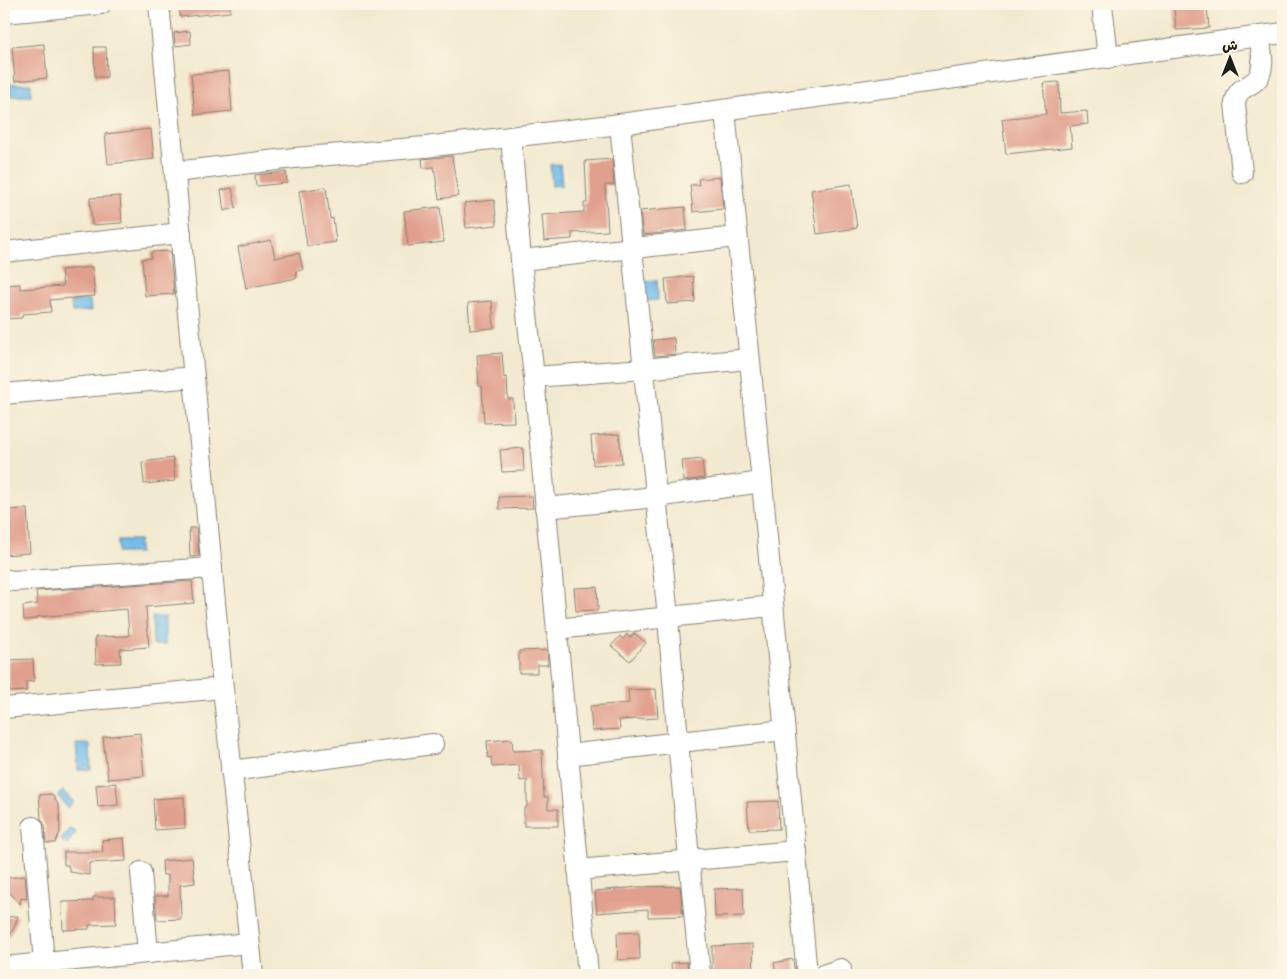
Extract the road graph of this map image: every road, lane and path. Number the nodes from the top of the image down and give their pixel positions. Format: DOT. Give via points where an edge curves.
graph roads {
  1 [pos="101,4"];
  2 [pos="159,4"];
  3 [pos="1102,4"];
  4 [pos="4,13"];
  5 [pos="1283,33"];
  6 [pos="1259,36"];
  7 [pos="1108,58"];
  8 [pos="725,111"];
  9 [pos="620,124"];
  10 [pos="511,137"];
  11 [pos="174,172"];
  12 [pos="1242,173"];
  13 [pos="181,233"];
  14 [pos="737,237"];
  15 [pos="632,248"];
  16 [pos="4,252"];
  17 [pos="521,260"];
  18 [pos="749,359"];
  19 [pos="644,370"];
  20 [pos="194,378"];
  21 [pos="534,378"];
  22 [pos="4,394"];
  23 [pos="762,482"];
  24 [pos="656,497"];
  25 [pos="545,508"];
  26 [pos="212,568"];
  27 [pos="4,579"];
  28 [pos="772,606"];
  29 [pos="668,618"];
  30 [pos="557,629"];
  31 [pos="223,688"];
  32 [pos="4,708"];
  33 [pos="784,730"];
  34 [pos="678,741"];
  35 [pos="433,744"];
  36 [pos="568,755"];
  37 [pos="231,770"];
  38 [pos="33,827"];
  39 [pos="796,851"];
  40 [pos="689,861"];
  41 [pos="578,870"];
  42 [pos="141,872"];
  43 [pos="249,943"];
  44 [pos="148,953"];
  45 [pos="44,963"];
  46 [pos="4,967"];
  47 [pos="253,975"];
  48 [pos="588,975"];
  49 [pos="700,975"];
  50 [pos="808,975"];
  1 -- 4 [label="street"];
  2 -- 11 [label="street"];
  3 -- 7 [label="street"];
  5 -- 6 [label="street"];
  6 -- 7 [label="street"];
  6 -- 12 [label="street" via="1260,73 1256,81 1244,86 1237,94 1235,103"];
  7 -- 8 [label="street"];
  8 -- 9 [label="street"];
  8 -- 14 [label="street"];
  9 -- 10 [label="street"];
  9 -- 15 [label="street"];
  10 -- 11 [label="street"];
  10 -- 17 [label="street"];
  11 -- 13 [label="street"];
  13 -- 16 [label="street"];
  13 -- 20 [label="street"];
  14 -- 15 [label="street"];
  14 -- 18 [label="street"];
  15 -- 17 [label="street"];
  15 -- 19 [label="street"];
  17 -- 21 [label="street"];
  18 -- 19 [label="street"];
  18 -- 23 [label="street"];
  19 -- 21 [label="street"];
  19 -- 24 [label="street"];
  20 -- 22 [label="street"];
  20 -- 26 [label="street"];
  21 -- 25 [label="street"];
  23 -- 24 [label="street"];
  23 -- 28 [label="street"];
  24 -- 25 [label="street"];
  24 -- 29 [label="street"];
  25 -- 30 [label="street"];
  26 -- 27 [label="street"];
  26 -- 31 [label="street"];
  28 -- 29 [label="street"];
  28 -- 33 [label="street"];
  29 -- 30 [label="street"];
  29 -- 34 [label="street"];
  30 -- 36 [label="street"];
  31 -- 32 [label="street"];
  31 -- 37 [label="street"];
  33 -- 34 [label="street"];
  33 -- 39 [label="street"];
  34 -- 36 [label="street"];
  34 -- 40 [label="street"];
  35 -- 37 [label="street"];
  36 -- 41 [label="street"];
  37 -- 43 [label="street"];
  38 -- 45 [label="street"];
  39 -- 40 [label="street"];
  39 -- 50 [label="street"];
  40 -- 41 [label="street"];
  40 -- 49 [label="street"];
  41 -- 48 [label="street"];
  42 -- 44 [label="street"];
  43 -- 44 [label="street"];
  43 -- 47 [label="street"];
  44 -- 45 [label="street"];
  45 -- 46 [label="street"];
}
